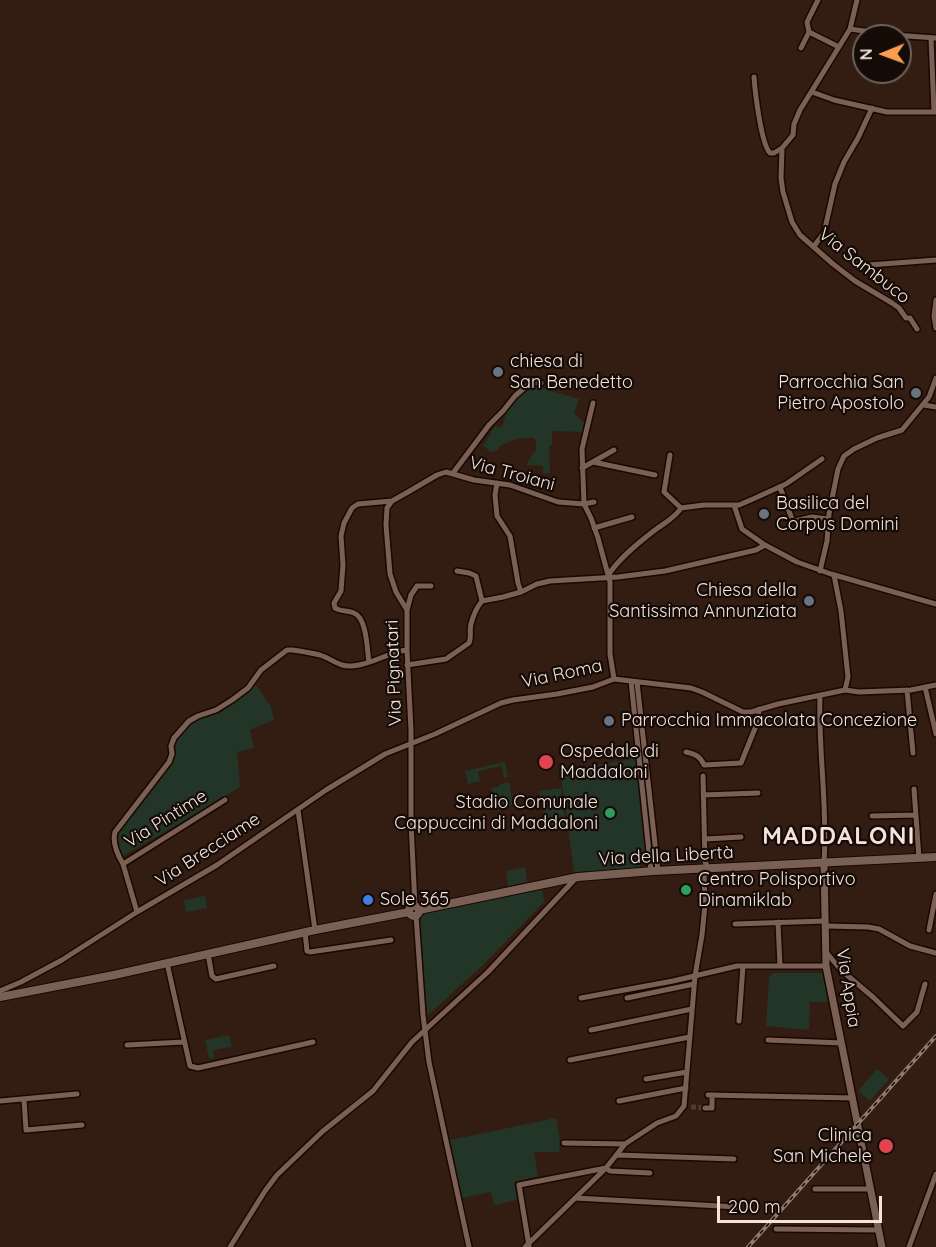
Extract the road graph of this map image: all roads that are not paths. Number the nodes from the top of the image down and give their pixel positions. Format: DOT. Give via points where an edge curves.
graph roads {
  1 [pos="818,0"];
  2 [pos="857,0"];
  3 [pos="850,29"];
  4 [pos="808,32"];
  5 [pos="933,38"];
  6 [pos="838,47"];
  7 [pos="801,48"];
  8 [pos="754,76"];
  9 [pos="812,92"];
  10 [pos="872,108"];
  11 [pos="935,112"];
  12 [pos="782,148"];
  13 [pos="814,246"];
  14 [pos="936,260"];
  15 [pos="870,266"];
  16 [pos="936,300"];
  17 [pos="936,328"];
  18 [pos="917,329"];
  19 [pos="936,378"];
  20 [pos="541,383"];
  21 [pos="593,403"];
  22 [pos="924,405"];
  23 [pos="936,406"];
  24 [pos="614,450"];
  25 [pos="670,454"];
  26 [pos="822,459"];
  27 [pos="592,462"];
  28 [pos="582,468"];
  29 [pos="453,473"];
  30 [pos="655,476"];
  31 [pos="497,483"];
  32 [pos="779,487"];
  33 [pos="392,501"];
  34 [pos="594,502"];
  35 [pos="584,504"];
  36 [pos="734,505"];
  37 [pos="681,508"];
  38 [pos="632,518"];
  39 [pos="828,519"];
  40 [pos="594,528"];
  41 [pos="765,545"];
  42 [pos="457,571"];
  43 [pos="820,571"];
  44 [pos="834,575"];
  45 [pos="608,577"];
  46 [pos="431,586"];
  47 [pos="521,592"];
  48 [pos="482,601"];
  49 [pos="936,604"];
  50 [pos="407,610"];
  51 [pos="407,650"];
  52 [pos="369,662"];
  53 [pos="407,665"];
  54 [pos="614,679"];
  55 [pos="634,682"];
  56 [pos="936,685"];
  57 [pos="925,687"];
  58 [pos="845,690"];
  59 [pos="907,690"];
  60 [pos="820,695"];
  61 [pos="759,709"];
  62 [pos="936,734"];
  63 [pos="410,743"];
  64 [pos="686,752"];
  65 [pos="913,753"];
  66 [pos="703,776"];
  67 [pos="914,789"];
  68 [pos="758,793"];
  69 [pos="703,795"];
  70 [pos="225,800"];
  71 [pos="298,810"];
  72 [pos="916,815"];
  73 [pos="872,816"];
  74 [pos="741,837"];
  75 [pos="705,839"];
  76 [pos="936,857"];
  77 [pos="919,858"];
  78 [pos="824,863"];
  79 [pos="123,864"];
  80 [pos="707,869"];
  81 [pos="654,871"];
  82 [pos="578,877"];
  83 [pos="936,894"];
  84 [pos="415,911"];
  85 [pos="137,912"];
  86 [pos="778,922"];
  87 [pos="825,923"];
  88 [pos="735,924"];
  89 [pos="315,930"];
  90 [pos="929,930"];
  91 [pos="305,932"];
  92 [pos="391,940"];
  93 [pos="826,952"];
  94 [pos="936,953"];
  95 [pos="208,954"];
  96 [pos="167,963"];
  97 [pos="274,966"];
  98 [pos="743,966"];
  99 [pos="780,966"];
  100 [pos="826,966"];
  101 [pos="695,976"];
  102 [pos="21,982"];
  103 [pos="694,984"];
  104 [pos="925,984"];
  105 [pos="0,991"];
  106 [pos="23,993"];
  107 [pos="0,997"];
  108 [pos="581,998"];
  109 [pos="627,998"];
  110 [pos="692,1009"];
  111 [pos="739,1021"];
  112 [pos="425,1029"];
  113 [pos="591,1030"];
  114 [pos="690,1037"];
  115 [pos="768,1040"];
  116 [pos="184,1042"];
  117 [pos="313,1042"];
  118 [pos="842,1043"];
  119 [pos="127,1045"];
  120 [pos="570,1060"];
  121 [pos="687,1072"];
  122 [pos="646,1078"];
  123 [pos="686,1088"];
  124 [pos="77,1094"];
  125 [pos="853,1098"];
  126 [pos="24,1099"];
  127 [pos="0,1101"];
  128 [pos="619,1101"];
  129 [pos="683,1107"];
  130 [pos="691,1107"];
  131 [pos="705,1107"];
  132 [pos="82,1125"];
  133 [pos="564,1143"];
  134 [pos="625,1144"];
  135 [pos="617,1155"];
  136 [pos="734,1159"];
  137 [pos="606,1168"];
  138 [pos="650,1173"];
  139 [pos="936,1174"];
  140 [pos="936,1188"];
  141 [pos="815,1189"];
  142 [pos="871,1189"];
  143 [pos="929,1193"];
  144 [pos="575,1198"];
  145 [pos="738,1207"];
  146 [pos="776,1229"];
  147 [pos="879,1230"];
  148 [pos="528,1246"];
  149 [pos="230,1247"];
  150 [pos="469,1247"];
  151 [pos="882,1247"];
  152 [pos="909,1247"];
  1 -- 4 [label="street" via="807,22"];
  2 -- 3 [label="street"];
  3 -- 5 [label="street"];
  3 -- 6 [label="street, Via Sambuco"];
  4 -- 6 [label="street"];
  4 -- 7 [label="street"];
  5 -- 11 [label="street"];
  6 -- 9 [label="street, Via Sambuco"];
  8 -- 12 [label="street" via="767,150 774,153"];
  9 -- 10 [label="street"];
  9 -- 12 [label="street, Via Sambuco" via="797,117 793,135"];
  10 -- 11 [label="street" via="887,112"];
  10 -- 13 [label="street" via="844,162 824,233"];
  12 -- 13 [label="street, Via Sambuco" via="781,178 792,222"];
  13 -- 18 [label="street, Via Sambuco" via="855,281 899,308"];
  14 -- 15 [label="street"];
  16 -- 17 [label="street"];
  19 -- 22 [label="street"];
  20 -- 29 [label="street" via="530,383 515,396"];
  21 -- 28 [label="street" via="582,449"];
  22 -- 23 [label="street"];
  22 -- 39 [label="street" via="902,430 844,456"];
  24 -- 27 [label="street"];
  25 -- 37 [label="street" via="664,492"];
  26 -- 32 [label="street"];
  27 -- 28 [label="street"];
  27 -- 30 [label="street"];
  28 -- 35 [label="street"];
  29 -- 31 [label="street, Via Troiani"];
  29 -- 33 [label="street, Via Troiani" via="437,475"];
  31 -- 35 [label="street, Via Troiani" via="558,502"];
  31 -- 47 [label="street" via="497,516 510,536"];
  32 -- 36 [label="street"];
  32 -- 39 [label="street" via="795,521"];
  33 -- 50 [label="street, Via Pignatari" via="386,514 390,574"];
  33 -- 52 [label="street" via="352,508 341,536 341,591 335,608 355,613 362,620"];
  34 -- 35 [label="street, Via Troiani"];
  35 -- 40 [label="street"];
  36 -- 37 [label="street"];
  36 -- 41 [label="street" via="742,530"];
  37 -- 45 [label="street" via="633,548"];
  38 -- 40 [label="street"];
  39 -- 43 [label="street"];
  40 -- 45 [label="street"];
  41 -- 43 [label="street"];
  41 -- 45 [label="street" via="665,571"];
  42 -- 48 [label="street" via="476,576"];
  43 -- 44 [label="street"];
  44 -- 49 [label="street"];
  44 -- 58 [label="street" via="842,611 848,677"];
  45 -- 47 [label="street" via="559,580"];
  45 -- 54 [label="street"];
  46 -- 50 [label="street" via="417,586"];
  47 -- 48 [label="street"];
  48 -- 53 [label="street" via="471,621 469,643 446,659"];
  50 -- 51 [label="street, Via Pignatari"];
  51 -- 52 [label="street, Via Pintime"];
  51 -- 53 [label="street, Via Pignatari"];
  52 -- 79 [label="street, Via Pintime" via="342,666 323,656 287,650 232,700 189,722 174,738 169,762 115,832 117,854"];
  53 -- 63 [label="street, Via Pignatari"];
  54 -- 55 [label="street, Via Roma"];
  54 -- 63 [label="street, Via Roma" via="593,687 501,703"];
  55 -- 61 [label="street, Via Roma" via="691,687 744,712"];
  55 -- 81 [label="street"];
  56 -- 57 [label="street, Via Roma"];
  57 -- 59 [label="street, Via Roma"];
  57 -- 62 [label="street"];
  58 -- 59 [label="street, Via Roma"];
  58 -- 60 [label="street, Via Roma"];
  59 -- 65 [label="street"];
  60 -- 61 [label="street, Via Roma"];
  60 -- 78 [label="street, Via Appia"];
  61 -- 64 [label="street" via="741,763 704,765 696,755"];
  63 -- 71 [label="street, Via Brecciame" via="354,772"];
  63 -- 84 [label="street, Via Pignatari"];
  66 -- 69 [label="street"];
  67 -- 72 [label="street"];
  68 -- 69 [label="street"];
  69 -- 75 [label="street"];
  70 -- 79 [label="street, Via Pintime"];
  71 -- 85 [label="street, Via Brecciame" via="217,865"];
  71 -- 89 [label="street"];
  72 -- 73 [label="street"];
  72 -- 77 [label="street"];
  74 -- 75 [label="street"];
  75 -- 80 [label="street"];
  76 -- 77 [label="main road, Via della Libertà"];
  77 -- 78 [label="main road, Via della Libertà"];
  78 -- 80 [label="main road, Via della Libertà"];
  78 -- 87 [label="street, Via Appia"];
  79 -- 85 [label="street, Via Pintime"];
  80 -- 81 [label="main road, Via della Libertà"];
  80 -- 101 [label="street"];
  81 -- 82 [label="main road, Via della Libertà"];
  82 -- 84 [label="main road, Via della Libertà"];
  82 -- 112 [label="street" via="488,972"];
  83 -- 90 [label="street"];
  84 -- 89 [label="main road, Via della Libertà"];
  84 -- 112 [label="street, Via Pignatari"];
  85 -- 102 [label="street, Via Brecciame"];
  86 -- 87 [label="street"];
  86 -- 88 [label="street"];
  86 -- 99 [label="street"];
  87 -- 93 [label="street, Via Appia"];
  87 -- 94 [label="street" via="879,929 910,946"];
  89 -- 91 [label="main road, Via della Libertà"];
  91 -- 92 [label="street" via="310,952"];
  91 -- 95 [label="main road, Via della Libertà"];
  93 -- 100 [label="street, Via Appia"];
  93 -- 104 [label="street" via="903,1026 917,1012"];
  95 -- 96 [label="main road, Via della Libertà"];
  95 -- 97 [label="street" via="216,979"];
  96 -- 106 [label="main road, Via della Libertà"];
  96 -- 116 [label="street"];
  98 -- 99 [label="street"];
  98 -- 101 [label="street"];
  98 -- 111 [label="street"];
  99 -- 100 [label="street"];
  100 -- 118 [label="street, Via Appia"];
  101 -- 103 [label="street"];
  101 -- 108 [label="street"];
  102 -- 105 [label="street, Via Brecciame"];
  102 -- 106 [label="street" via="18,988"];
  103 -- 109 [label="street"];
  103 -- 110 [label="street"];
  106 -- 107 [label="main road, Via della Libertà"];
  110 -- 113 [label="street"];
  110 -- 114 [label="street"];
  112 -- 149 [label="street" via="373,1091 277,1175"];
  112 -- 150 [label="street, Via Pignatari"];
  114 -- 120 [label="street"];
  114 -- 121 [label="street"];
  115 -- 118 [label="street"];
  116 -- 117 [label="street" via="190,1066 198,1068"];
  116 -- 119 [label="street"];
  118 -- 125 [label="street, Via Appia"];
  121 -- 122 [label="street"];
  121 -- 123 [label="street"];
  123 -- 128 [label="street"];
  123 -- 129 [label="street"];
  124 -- 126 [label="street"];
  125 -- 131 [label="street" via="710,1095 712,1108"];
  125 -- 142 [label="street, Via Appia"];
  126 -- 127 [label="street"];
  126 -- 132 [label="street" via="26,1130"];
  129 -- 130 [label="street"];
  129 -- 134 [label="street" via="676,1116 657,1123"];
  133 -- 134 [label="street"];
  134 -- 135 [label="street"];
  135 -- 136 [label="street"];
  135 -- 137 [label="street"];
  137 -- 138 [label="street"];
  137 -- 144 [label="street"];
  137 -- 148 [label="street" via="519,1185"];
  139 -- 143 [label="street"];
  140 -- 143 [label="street"];
  141 -- 142 [label="street"];
  142 -- 147 [label="street, Via Appia"];
  143 -- 152 [label="street"];
  144 -- 145 [label="street"];
  144 -- 148 [label="street"];
  146 -- 147 [label="street"];
  147 -- 151 [label="street, Via Appia"];
}
